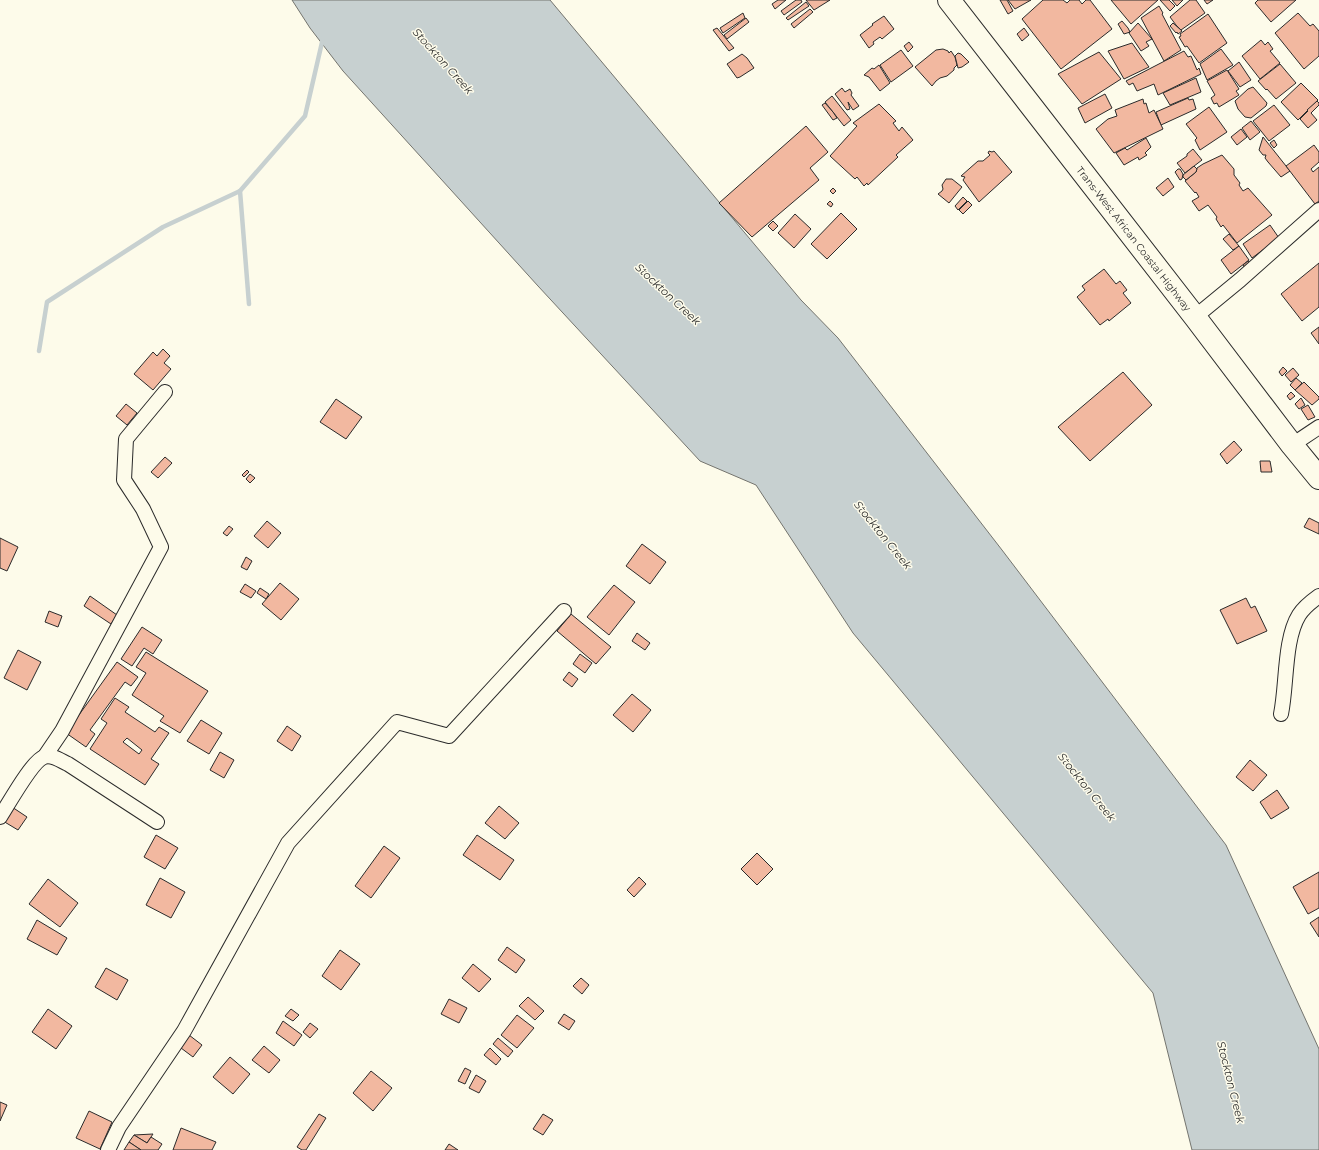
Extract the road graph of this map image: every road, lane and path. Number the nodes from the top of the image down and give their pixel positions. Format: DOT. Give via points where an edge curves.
graph roads {
  1 [pos="949,0"];
  2 [pos="1319,210"];
  3 [pos="1195,317"];
  4 [pos="165,392"];
  5 [pos="1319,427"];
  6 [pos="1292,445"];
  7 [pos="1319,478"];
  8 [pos="1319,596"];
  9 [pos="564,611"];
  10 [pos="1281,714"];
  11 [pos="46,756"];
  12 [pos="0,818"];
  13 [pos="157,822"];
  14 [pos="108,1150"];
  1 -- 3 [label="highway, Trans-West African Coastal Highway"];
  2 -- 3 [label="street"];
  3 -- 6 [label="highway, Trans-West African Coastal Highway"];
  4 -- 11 [label="street" via="126,439 124,480 143,509 161,547"];
  5 -- 6 [label="street"];
  6 -- 7 [label="highway, Trans-West African Coastal Highway"];
  8 -- 10 [label="street" via="1299,614 1291,633"];
  9 -- 14 [label="street" via="449,736 397,722 288,843 184,1031 119,1127"];
  11 -- 12 [label="street" via="32,768"];
  11 -- 13 [label="street" via="68,764"];
}
